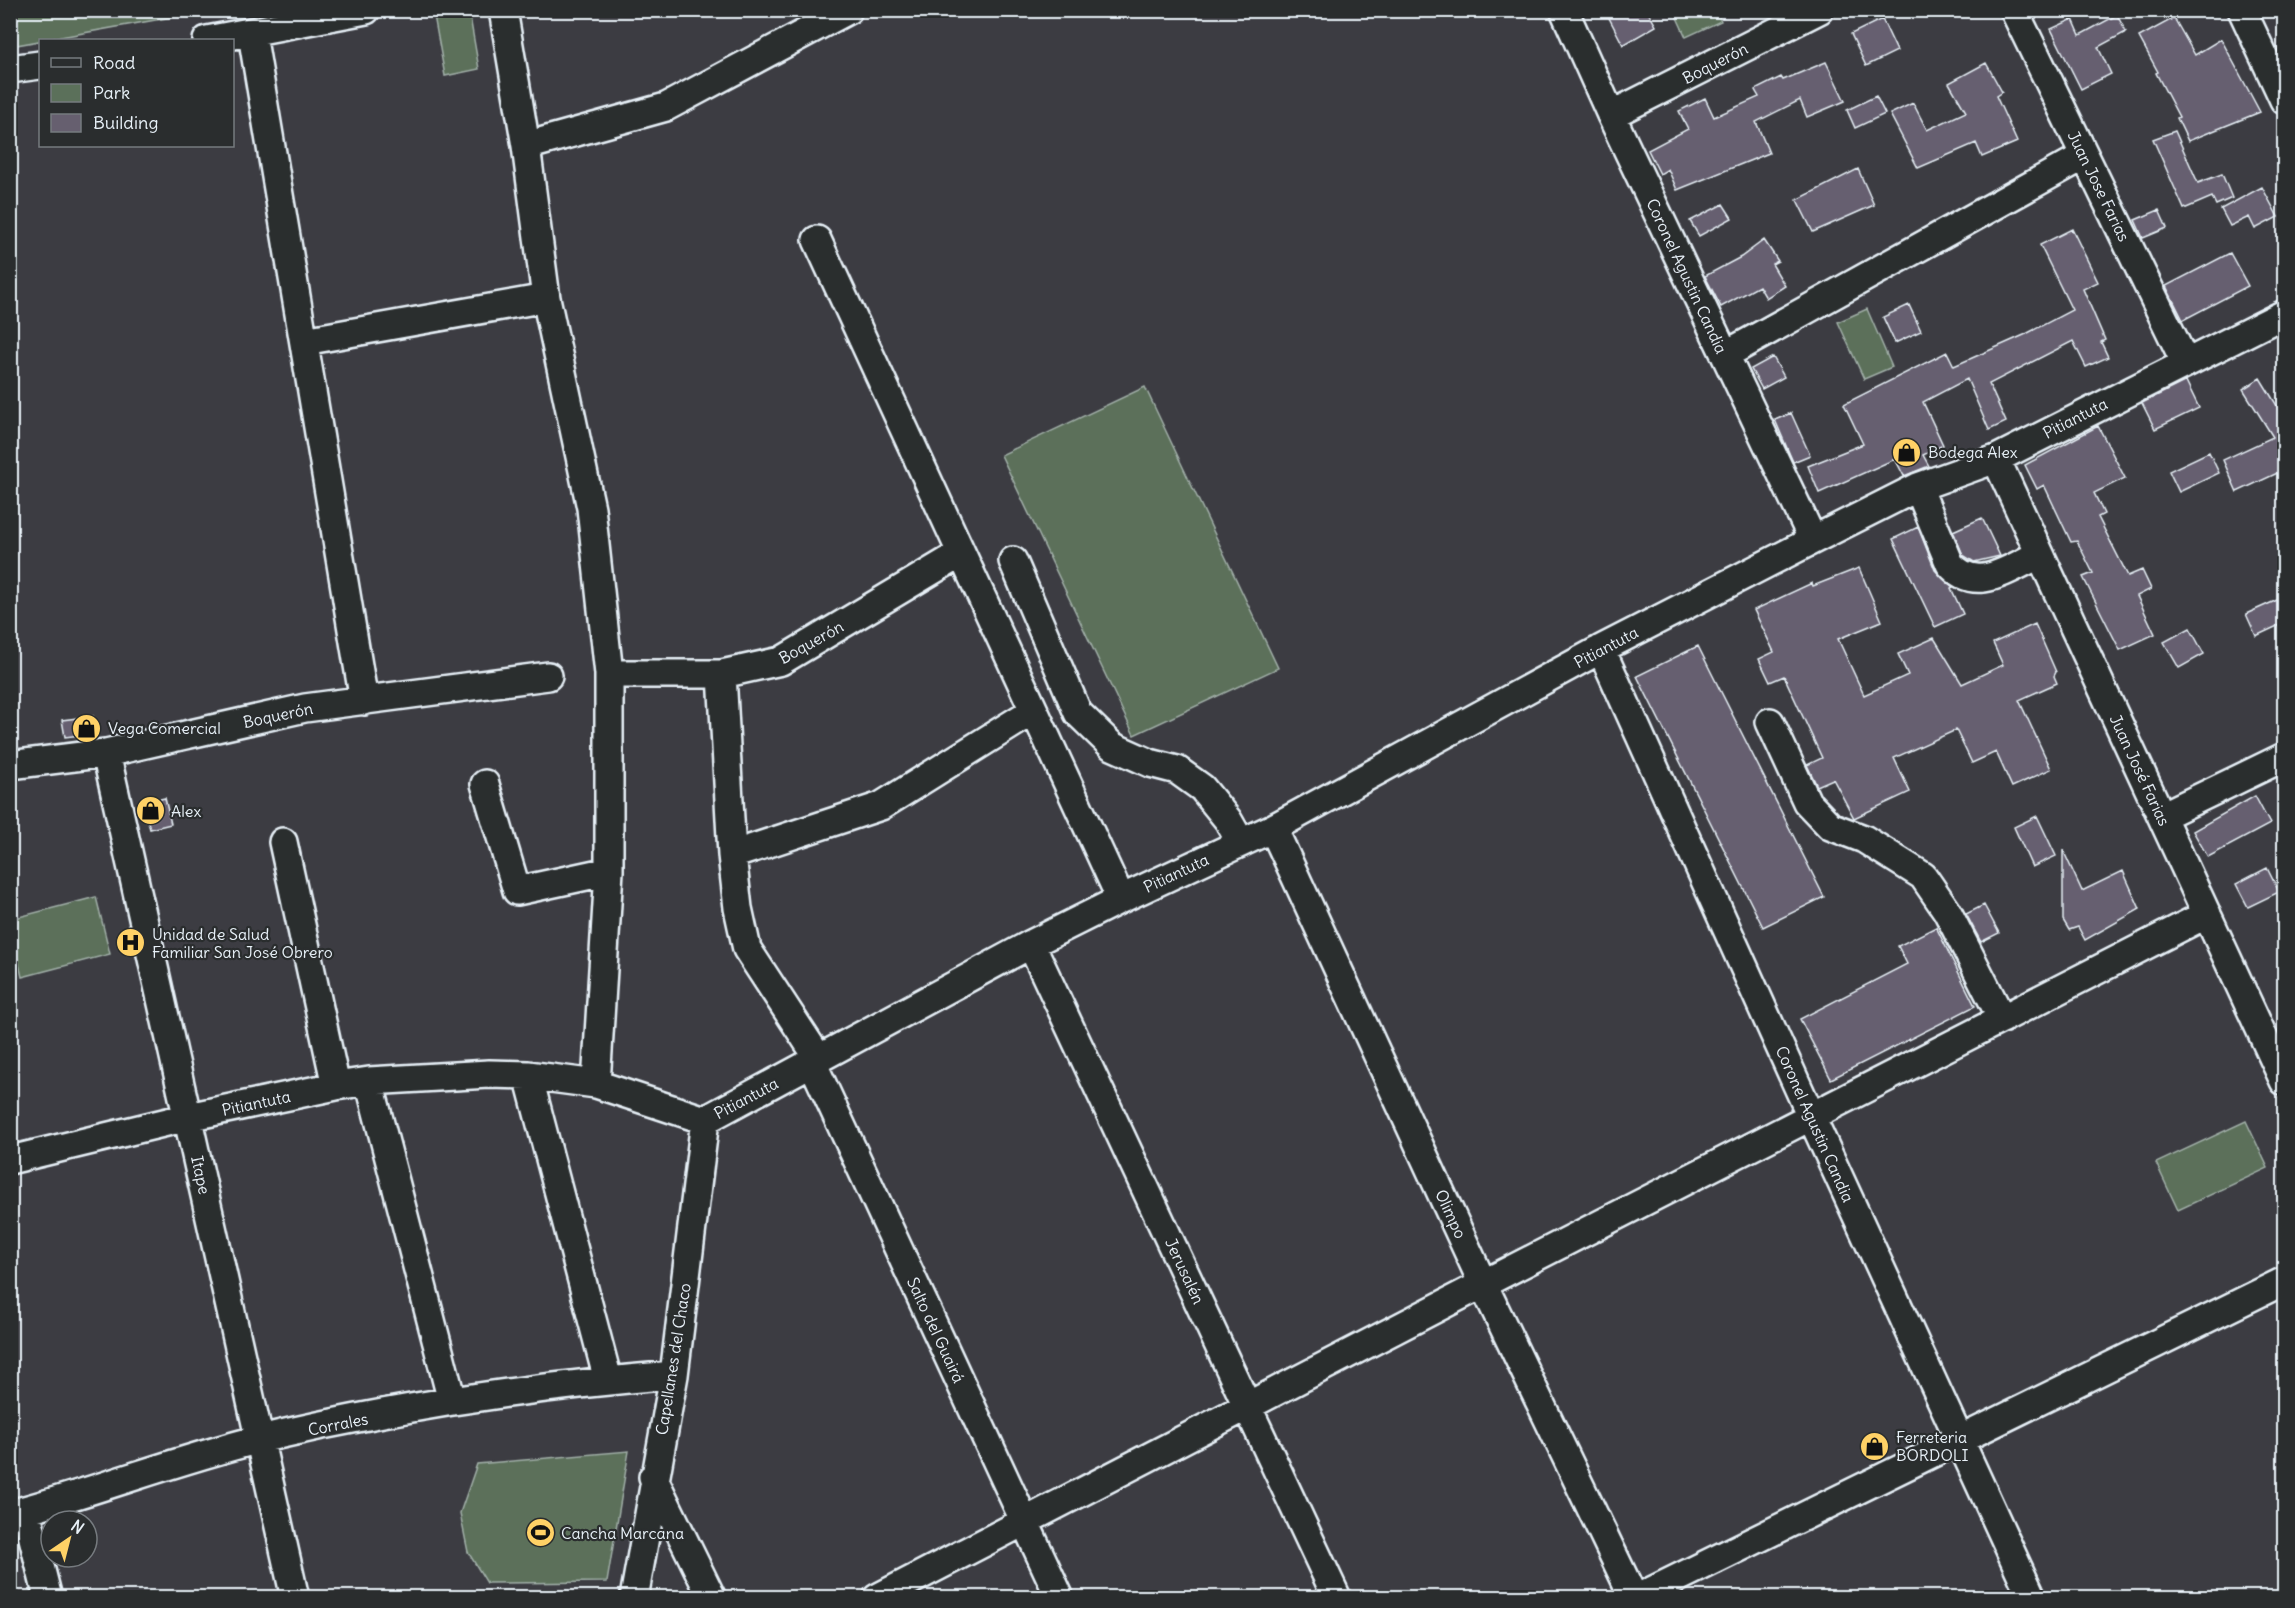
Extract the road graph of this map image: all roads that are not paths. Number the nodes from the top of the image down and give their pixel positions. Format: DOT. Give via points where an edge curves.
graph roads {
  1 [pos="366,10"];
  2 [pos="503,10"];
  3 [pos="848,10"];
  4 [pos="1564,10"];
  5 [pos="1819,10"];
  6 [pos="2242,10"];
  7 [pos="2016,11"];
  8 [pos="252,34"];
  9 [pos="214,39"];
  10 [pos="39,65"];
  11 [pos="10,69"];
  12 [pos="2284,99"];
  13 [pos="1611,115"];
  14 [pos="526,146"];
  15 [pos="2084,156"];
  16 [pos="817,240"];
  17 [pos="546,298"];
  18 [pos="2284,314"];
  19 [pos="304,340"];
  20 [pos="1725,355"];
  21 [pos="2186,362"];
  22 [pos="1996,459"];
  23 [pos="1918,487"];
  24 [pos="1813,540"];
  25 [pos="960,554"];
  26 [pos="2039,555"];
  27 [pos="1013,561"];
  28 [pos="1601,649"];
  29 [pos="609,674"];
  30 [pos="722,674"];
  31 [pos="548,676"];
  32 [pos="364,701"];
  33 [pos="1033,711"];
  34 [pos="1770,722"];
  35 [pos="106,753"];
  36 [pos="2284,757"];
  37 [pos="10,765"];
  38 [pos="485,783"];
  39 [pos="2162,816"];
  40 [pos="1273,828"];
  41 [pos="283,842"];
  42 [pos="1241,843"];
  43 [pos="732,855"];
  44 [pos="609,871"];
  45 [pos="1121,899"];
  46 [pos="2207,914"];
  47 [pos="1031,944"];
  48 [pos="2002,1019"];
  49 [pos="815,1061"];
  50 [pos="528,1075"];
  51 [pos="369,1081"];
  52 [pos="2284,1081"];
  53 [pos="596,1083"];
  54 [pos="336,1086"];
  55 [pos="1811,1116"];
  56 [pos="188,1117"];
  57 [pos="705,1120"];
  58 [pos="10,1160"];
  59 [pos="2284,1281"];
  60 [pos="1483,1284"];
  61 [pos="674,1375"];
  62 [pos="608,1380"];
  63 [pos="452,1401"];
  64 [pos="1248,1406"];
  65 [pos="1959,1439"];
  66 [pos="259,1440"];
  67 [pos="653,1477"];
  68 [pos="18,1512"];
  69 [pos="1024,1522"];
  70 [pos="48,1598"];
  71 [pos="295,1598"];
  72 [pos="634,1598"];
  73 [pos="712,1598"];
  74 [pos="877,1598"];
  75 [pos="1060,1598"];
  76 [pos="1337,1598"];
  77 [pos="1636,1598"];
  78 [pos="2032,1598"];
  1 -- 8 [label="street"];
  2 -- 14 [label="street"];
  3 -- 14 [label="street" via="666,107"];
  4 -- 13 [label="street, Coronel Agustin Candia"];
  5 -- 13 [label="street, Boquerón"];
  6 -- 12 [label="street"];
  7 -- 15 [label="street, Juan Jose Farias"];
  8 -- 9 [label="street"];
  8 -- 19 [label="street"];
  10 -- 11 [label="street"];
  13 -- 20 [label="street, Coronel Agustin Candia"];
  14 -- 17 [label="street"];
  15 -- 20 [label="street"];
  15 -- 21 [label="street, Juan Jose Farias"];
  16 -- 25 [label="street"];
  17 -- 19 [label="street"];
  17 -- 29 [label="street" via="591,507"];
  18 -- 21 [label="street, Pitiantuta"];
  19 -- 32 [label="street"];
  20 -- 24 [label="street, Coronel Agustin Candia"];
  21 -- 22 [label="street, Pitiantuta"];
  22 -- 23 [label="street, Pitiantuta"];
  22 -- 26 [label="street, Juan José Farias"];
  23 -- 24 [label="street, Pitiantuta"];
  23 -- 26 [label="street" via="1958,574 1982,580"];
  24 -- 28 [label="street, Pitiantuta"];
  25 -- 30 [label="street, Boquerón" via="782,661"];
  25 -- 33 [label="street"];
  26 -- 39 [label="street, Juan José Farias"];
  27 -- 42 [label="street" via="1078,713 1112,746 1177,770 1202,788 1228,819"];
  28 -- 40 [label="street, Pitiantuta"];
  28 -- 55 [label="street, Coronel Agustin Candia"];
  29 -- 30 [label="street, Boquerón"];
  29 -- 44 [label="street"];
  30 -- 43 [label="street"];
  31 -- 32 [label="street, Boquerón"];
  32 -- 35 [label="street, Boquerón" via="305,708"];
  33 -- 43 [label="street" via="881,806"];
  33 -- 45 [label="street"];
  34 -- 48 [label="street" via="1807,802 1830,826 1864,838 1923,876 1947,911"];
  35 -- 37 [label="street, Boquerón"];
  35 -- 56 [label="street, Itape"];
  36 -- 39 [label="street"];
  38 -- 44 [label="street" via="517,891"];
  39 -- 46 [label="street, Juan José Farias"];
  40 -- 42 [label="street, Pitiantuta"];
  40 -- 60 [label="street, Olimpo"];
  41 -- 54 [label="street"];
  42 -- 45 [label="street, Pitiantuta"];
  43 -- 49 [label="street, Salto del Guairá" via="747,949"];
  44 -- 53 [label="street"];
  45 -- 47 [label="street, Pitiantuta"];
  46 -- 48 [label="street"];
  46 -- 52 [label="street, Juan José Farias"];
  47 -- 49 [label="street, Pitiantuta"];
  47 -- 64 [label="street, Jerusalén"];
  48 -- 55 [label="street"];
  49 -- 57 [label="street, Pitiantuta"];
  49 -- 69 [label="street, Salto del Guairá"];
  50 -- 51 [label="street, Pitiantuta"];
  50 -- 53 [label="street, Pitiantuta"];
  50 -- 62 [label="street"];
  51 -- 54 [label="street, Pitiantuta"];
  51 -- 63 [label="street"];
  53 -- 57 [label="street, Pitiantuta"];
  54 -- 56 [label="street, Pitiantuta"];
  55 -- 60 [label="street"];
  55 -- 65 [label="street, Coronel Agustin Candia"];
  56 -- 58 [label="street, Pitiantuta"];
  56 -- 66 [label="street, Itape"];
  57 -- 61 [label="street, Capellanes del Chaco"];
  59 -- 65 [label="street"];
  60 -- 64 [label="street"];
  60 -- 77 [label="street, Olimpo"];
  61 -- 62 [label="street, Corrales"];
  61 -- 67 [label="street, Capellanes del Chaco"];
  62 -- 63 [label="street, Corrales"];
  63 -- 66 [label="street, Corrales"];
  64 -- 69 [label="street"];
  64 -- 76 [label="street, Jerusalén"];
  65 -- 77 [label="street"];
  65 -- 78 [label="street, Coronel Agustin Candia"];
  66 -- 68 [label="street, Corrales"];
  66 -- 71 [label="street, Itape"];
  67 -- 72 [label="street, Capellanes del Chaco"];
  67 -- 73 [label="street"];
  68 -- 70 [label="street"];
  69 -- 74 [label="street"];
  69 -- 75 [label="street, Salto del Guairá"];
}
